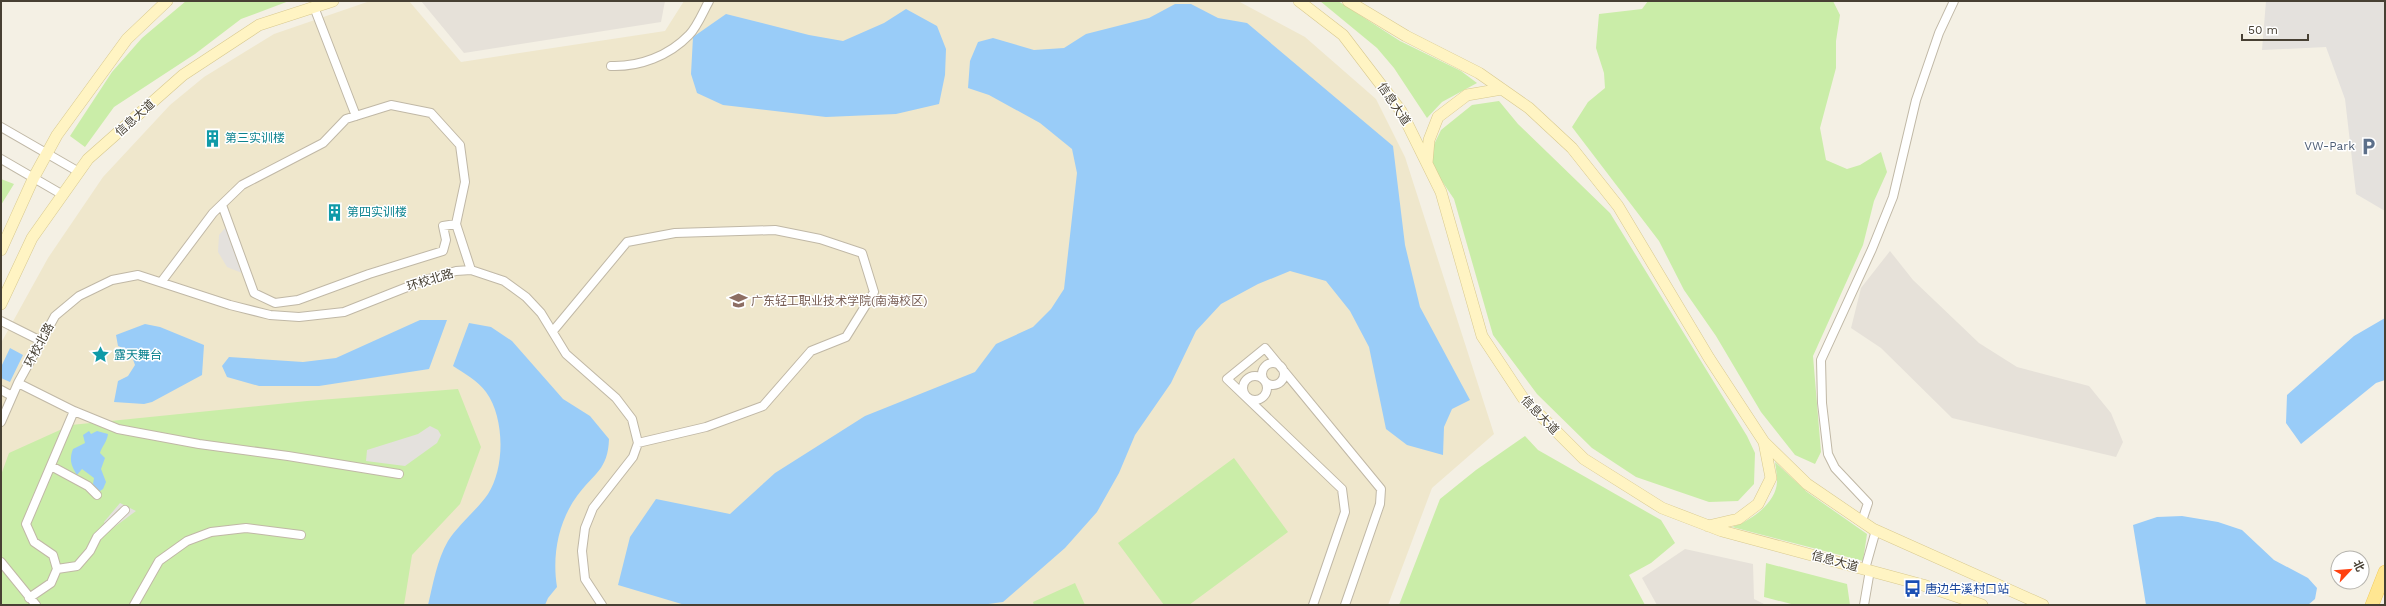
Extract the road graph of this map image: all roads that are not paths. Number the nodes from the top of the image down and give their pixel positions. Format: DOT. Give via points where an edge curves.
graph roads {
  1 [pos="167,1"];
  2 [pos="332,1"];
  3 [pos="709,1"];
  4 [pos="1299,1"];
  5 [pos="1348,1"];
  6 [pos="1954,1"];
  7 [pos="314,7"];
  8 [pos="611,66"];
  9 [pos="1502,89"];
  10 [pos="356,116"];
  11 [pos="1,127"];
  12 [pos="47,154"];
  13 [pos="1,159"];
  14 [pos="1427,163"];
  15 [pos="79,172"];
  16 [pos="34,177"];
  17 [pos="63,195"];
  18 [pos="222,205"];
  19 [pos="456,224"];
  20 [pos="1,250"];
  21 [pos="471,270"];
  22 [pos="162,281"];
  23 [pos="1,304"];
  24 [pos="1,321"];
  25 [pos="553,331"];
  26 [pos="41,342"];
  27 [pos="1281,367"];
  28 [pos="1264,380"];
  29 [pos="18,383"];
  30 [pos="1,390"];
  31 [pos="12,396"];
  32 [pos="1246,396"];
  33 [pos="74,410"];
  34 [pos="1,422"];
  35 [pos="1764,442"];
  36 [pos="638,443"];
  37 [pos="51,466"];
  38 [pos="399,474"];
  39 [pos="97,495"];
  40 [pos="126,510"];
  41 [pos="1862,522"];
  42 [pos="1708,526"];
  43 [pos="1876,530"];
  44 [pos="301,535"];
  45 [pos="1,562"];
  46 [pos="57,569"];
  47 [pos="1868,570"];
  48 [pos="2385,572"];
  49 [pos="29,598"];
  50 [pos="36,605"];
  51 [pos="134,605"];
  52 [pos="602,605"];
  53 [pos="1313,605"];
  54 [pos="1345,605"];
  55 [pos="1864,605"];
  56 [pos="1982,605"];
  57 [pos="2043,605"];
  58 [pos="2372,605"];
  1 -- 12 [label="main road" via="127,39 57,135"];
  2 -- 7 [label="main road, 信息大道"];
  3 -- 8 [label="street" via="690,35 667,53 629,67"];
  4 -- 14 [label="main road, 信息大道" via="1344,36 1402,111"];
  5 -- 9 [label="main road" via="1406,36 1479,73"];
  6 -- 41 [label="street" via="1939,33 1916,100 1893,197 1821,360 1822,403 1828,454 1834,468 1868,503"];
  7 -- 10 [label="street"];
  7 -- 15 [label="main road, 信息大道" via="258,25 183,75 88,159"];
  9 -- 14 [label="main road" via="1467,96 1438,117 1429,140"];
  9 -- 35 [label="main road" via="1529,108 1572,148 1618,206 1709,358"];
  10 -- 18 [label="street" via="346,119 323,143 242,185"];
  10 -- 19 [label="street" via="391,105 431,113 460,145 465,182"];
  11 -- 12 [label="street"];
  12 -- 15 [label="street"];
  12 -- 16 [label="main road"];
  13 -- 16 [label="street"];
  14 -- 42 [label="main road, 信息大道" via="1441,192 1482,336 1523,398 1584,459 1662,508"];
  15 -- 17 [label="main road, 信息大道"];
  16 -- 17 [label="street"];
  16 -- 20 [label="main road"];
  17 -- 23 [label="main road, 信息大道" via="32,238"];
  18 -- 19 [label="street" via="254,293 275,303 298,300 368,274 443,251 446,240 443,226"];
  18 -- 22 [label="street"];
  19 -- 21 [label="street"];
  21 -- 22 [label="street, 环校北路" via="456,271 425,280 344,312 299,317 270,315 230,305"];
  21 -- 25 [label="street, 环校北路" via="504,281 526,297"];
  22 -- 26 [label="street, 环校北路" via="138,275 112,280 79,296 55,316"];
  24 -- 26 [label="street"];
  25 -- 36 [label="street, 环校北路" via="566,354 616,398 632,419"];
  25 -- 36 [label="street" via="627,242 675,233 775,230 820,239 862,253 874,292 846,337 811,351 763,406 706,427"];
  26 -- 29 [label="street, 环校北路"];
  27 -- 28 [label="street" via="1271,363 1265,366 1262,373"];
  27 -- 28 [label="street" via="1284,373 1280,382 1270,384"];
  27 -- 32 [label="street" via="1265,348 1227,379"];
  27 -- 54 [label="street" via="1381,489 1380,504"];
  28 -- 32 [label="street" via="1257,376 1246,380 1243,388"];
  28 -- 32 [label="street" via="1267,388 1263,398 1252,400"];
  29 -- 31 [label="street, 环校北路"];
  29 -- 33 [label="street"];
  30 -- 31 [label="street"];
  31 -- 34 [label="street, 环校北路"];
  32 -- 53 [label="street" via="1342,489 1345,512"];
  33 -- 37 [label="street"];
  33 -- 38 [label="street" via="118,429 132,432"];
  35 -- 41 [label="main road" via="1807,484"];
  35 -- 42 [label="main road" via="1771,478 1758,504 1738,519"];
  36 -- 52 [label="street" via="633,457 593,508 585,528 582,551 584,579"];
  37 -- 39 [label="street" via="88,486"];
  37 -- 46 [label="street" via="26,524 34,542 53,555"];
  40 -- 46 [label="street" via="98,537 77,566"];
  41 -- 43 [label="main road"];
  42 -- 47 [label="main road, 信息大道"];
  43 -- 47 [label="street"];
  43 -- 57 [label="main road"];
  44 -- 51 [label="street" via="246,528 211,532 186,541 160,561"];
  45 -- 49 [label="street"];
  46 -- 49 [label="street" via="51,583"];
  47 -- 55 [label="street"];
  47 -- 56 [label="main road, 信息大道"];
  48 -- 58 [label="main road"];
  49 -- 50 [label="street"];
}
